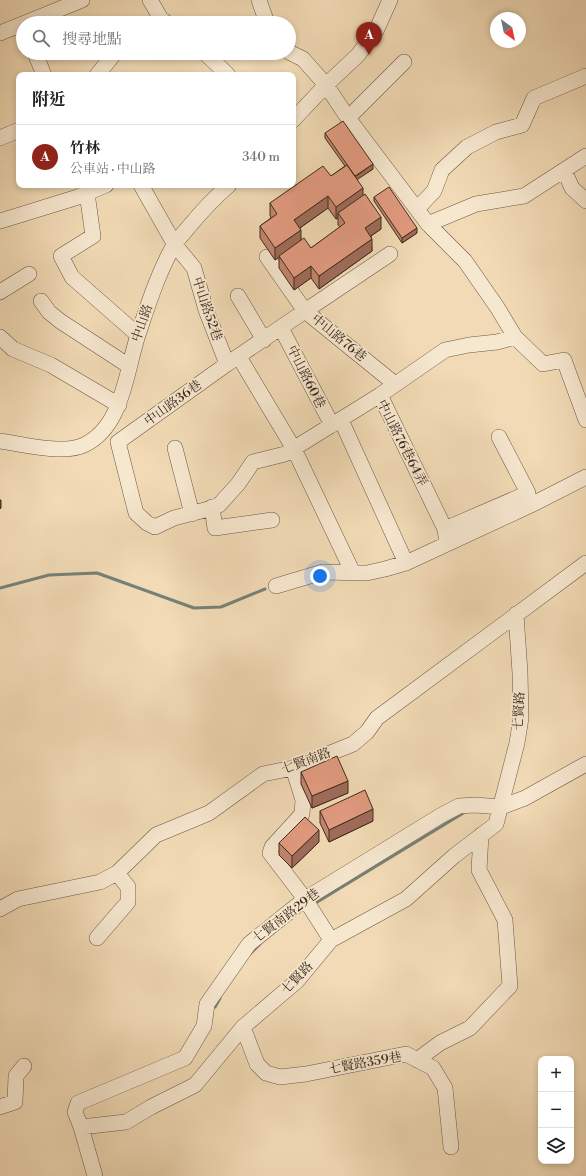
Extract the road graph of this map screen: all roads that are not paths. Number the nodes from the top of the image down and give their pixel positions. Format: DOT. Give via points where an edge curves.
graph roads {
  1 [pos="82,0"];
  2 [pos="150,0"];
  3 [pos="259,0"];
  4 [pos="390,0"];
  5 [pos="41,16"];
  6 [pos="158,16"];
  7 [pos="265,16"];
  8 [pos="16,26"];
  9 [pos="0,33"];
  10 [pos="296,56"];
  11 [pos="38,60"];
  12 [pos="109,60"];
  13 [pos="212,60"];
  14 [pos="404,62"];
  15 [pos="43,72"];
  16 [pos="99,72"];
  17 [pos="225,72"];
  18 [pos="586,76"];
  19 [pos="326,85"];
  20 [pos="296,117"];
  21 [pos="348,118"];
  22 [pos="16,131"];
  23 [pos="0,138"];
  24 [pos="586,156"];
  25 [pos="564,170"];
  26 [pos="96,188"];
  27 [pos="143,188"];
  28 [pos="226,188"];
  29 [pos="586,202"];
  30 [pos="417,209"];
  31 [pos="0,221"];
  32 [pos="428,224"];
  33 [pos="175,245"];
  34 [pos="390,254"];
  35 [pos="267,257"];
  36 [pos="29,274"];
  37 [pos="0,292"];
  38 [pos="238,296"];
  39 [pos="41,301"];
  40 [pos="305,311"];
  41 [pos="281,328"];
  42 [pos="138,335"];
  43 [pos="0,337"];
  44 [pos="515,337"];
  45 [pos="264,340"];
  46 [pos="233,360"];
  47 [pos="129,366"];
  48 [pos="395,384"];
  49 [pos="380,395"];
  50 [pos="119,405"];
  51 [pos="586,420"];
  52 [pos="336,422"];
  53 [pos="107,425"];
  54 [pos="499,437"];
  55 [pos="0,441"];
  56 [pos="118,442"];
  57 [pos="176,448"];
  58 [pos="294,449"];
  59 [pos="586,477"];
  60 [pos="212,507"];
  61 [pos="192,514"];
  62 [pos="272,520"];
  63 [pos="445,529"];
  64 [pos="447,544"];
  65 [pos="406,562"];
  66 [pos="586,563"];
  67 [pos="353,573"];
  68 [pos="276,586"];
  69 [pos="516,614"];
  70 [pos="586,764"];
  71 [pos="293,768"];
  72 [pos="501,807"];
  73 [pos="482,835"];
  74 [pos="117,873"];
  75 [pos="305,899"];
  76 [pos="0,909"];
  77 [pos="97,938"];
  78 [pos="331,940"];
  79 [pos="243,1027"];
  80 [pos="417,1060"];
  81 [pos="24,1066"];
  82 [pos="0,1107"];
  83 [pos="81,1127"];
  84 [pos="451,1147"];
  85 [pos="95,1176"];
  1 -- 5 [label="street"];
  2 -- 6 [label="street"];
  3 -- 7 [label="street"];
  4 -- 19 [label="street" via="376,31 358,55"];
  8 -- 9 [label="street"];
  10 -- 19 [label="street" via="303,59"];
  11 -- 15 [label="street"];
  12 -- 16 [label="street"];
  13 -- 17 [label="street"];
  14 -- 21 [label="street"];
  18 -- 30 [label="street" via="534,98 522,125 496,132 467,147 442,170 434,191"];
  19 -- 20 [label="street"];
  19 -- 21 [label="street"];
  21 -- 30 [label="street"];
  22 -- 23 [label="street"];
  24 -- 25 [label="street"];
  25 -- 29 [label="street" via="572,188"];
  25 -- 32 [label="street" via="524,196 476,204"];
  26 -- 31 [label="street"];
  26 -- 42 [label="street" via="93,236 61,256 72,277"];
  27 -- 33 [label="street"];
  28 -- 33 [label="street, 中山路" via="205,207"];
  30 -- 32 [label="street"];
  32 -- 44 [label="street" via="465,260 498,307"];
  33 -- 42 [label="street, 中山路" via="159,277"];
  33 -- 46 [label="street, 中山路52巷" via="194,268 206,310"];
  34 -- 40 [label="street, 中山路76巷"];
  35 -- 40 [label="street"];
  36 -- 37 [label="street"];
  38 -- 45 [label="street"];
  39 -- 47 [label="street" via="60,321"];
  40 -- 41 [label="street"];
  40 -- 48 [label="street, 中山路76巷"];
  41 -- 45 [label="street"];
  41 -- 52 [label="street, 中山路60巷"];
  42 -- 47 [label="street, 中山路"];
  43 -- 50 [label="street" via="13,350 52,365"];
  44 -- 48 [label="street" via="445,350"];
  44 -- 51 [label="street" via="543,364 564,360"];
  45 -- 46 [label="street"];
  46 -- 56 [label="street, 中山路36巷"];
  46 -- 58 [label="street, 中山路52巷"];
  47 -- 50 [label="street, 中山路"];
  48 -- 49 [label="street"];
  49 -- 52 [label="street, 中山路76巷64弄"];
  49 -- 63 [label="street, 中山路76巷64弄"];
  50 -- 53 [label="street, 中山路"];
  52 -- 58 [label="street, 中山路76巷64弄"];
  52 -- 65 [label="street"];
  53 -- 55 [label="street, 中山路" via="94,439 72,449"];
  53 -- 56 [label="street"];
  54 -- 63 [label="street" via="528,493"];
  56 -- 61 [label="street" via="136,513 154,527 174,518"];
  57 -- 61 [label="street"];
  58 -- 60 [label="street, 中山路76巷64弄" via="285,454 253,462 238,484 219,504"];
  58 -- 67 [label="street"];
  59 -- 64 [label="street"];
  60 -- 61 [label="street"];
  60 -- 62 [label="street" via="215,528"];
  63 -- 64 [label="street, 中山路76巷64弄"];
  64 -- 65 [label="street"];
  65 -- 67 [label="street" via="385,570"];
  66 -- 69 [label="street, 七賢南路"];
  67 -- 68 [label="street" via="323,572"];
  69 -- 71 [label="street, 七賢南路" via="377,718 367,732 353,744"];
  69 -- 72 [label="street, 七賢路" via="521,718"];
  70 -- 72 [label="street" via="525,798"];
  71 -- 74 [label="street, 七賢南路" via="263,774 209,813 156,835"];
  71 -- 75 [label="street" via="303,800 302,814 272,847 270,853"];
  72 -- 73 [label="street, 七賢路" via="496,824"];
  72 -- 75 [label="street, 七賢南路29巷" via="475,804 459,806"];
  73 -- 78 [label="street, 七賢路" via="406,899"];
  73 -- 80 [label="street" via="479,870 506,920 510,986 470,1028 440,1042"];
  74 -- 76 [label="street, 七賢南路" via="100,882 18,899"];
  74 -- 77 [label="street" via="128,887 128,902"];
  75 -- 78 [label="street"];
  75 -- 83 [label="street, 七賢南路29巷" via="249,944 207,1004 204,1026 185,1058 78,1103 75,1112"];
  78 -- 79 [label="street, 七賢路" via="297,981"];
  79 -- 80 [label="street, 七賢路359巷" via="257,1064 266,1073 280,1077 406,1054"];
  79 -- 83 [label="street, 七賢路" via="195,1085 126,1122"];
  80 -- 84 [label="street, 七賢路359巷" via="433,1068 445,1088"];
  81 -- 82 [label="street" via="16,1076 16,1102"];
  83 -- 85 [label="street"];
}
